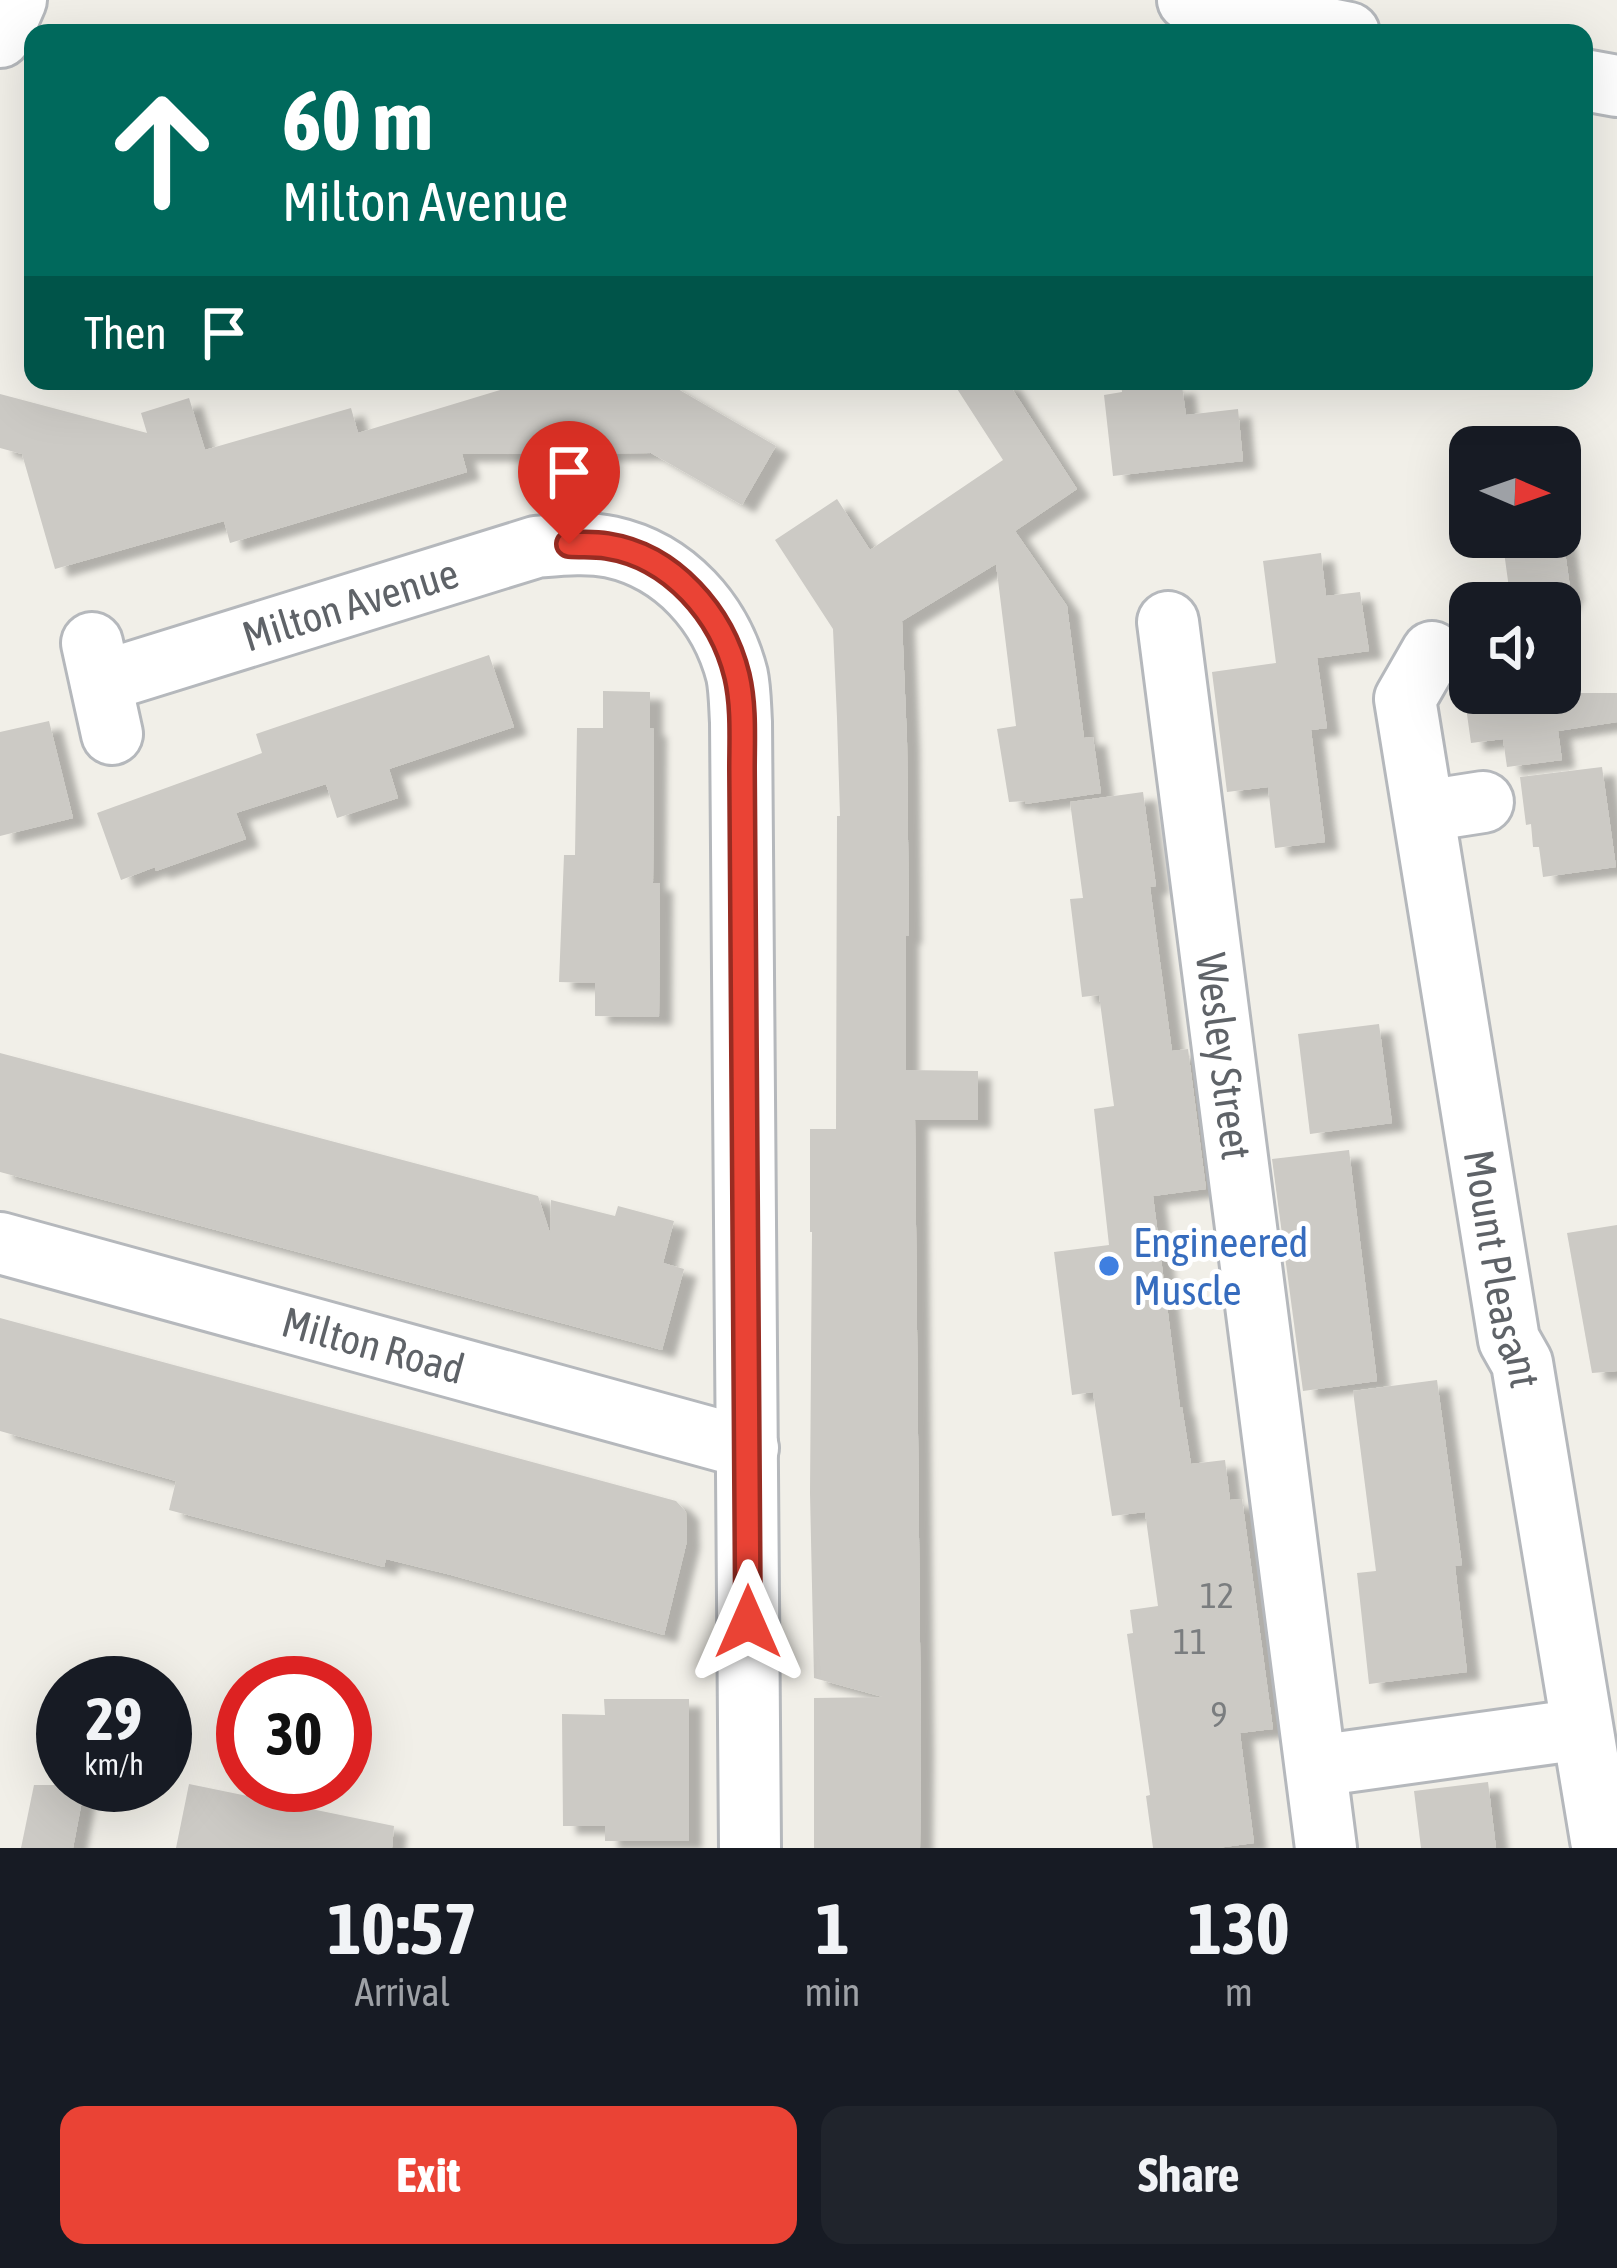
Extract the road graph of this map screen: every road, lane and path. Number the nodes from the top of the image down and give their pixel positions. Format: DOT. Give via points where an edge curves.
graph roads {
  1 [pos="16,0"];
  2 [pos="1189,0"];
  3 [pos="1305,24"];
  4 [pos="0,37"];
  5 [pos="1168,622"];
  6 [pos="1432,652"];
  7 [pos="102,686"];
  8 [pos="1483,802"];
  9 [pos="1425,811"];
  10 [pos="0,1243"];
  11 [pos="748,1448"];
  12 [pos="1582,1729"];
  13 [pos="1316,1766"];
  14 [pos="1601,1840"];
  15 [pos="750,1848"];
  16 [pos="1326,1848"];
  1 -- 4 [label="street"];
  2 -- 3 [label="street"];
  5 -- 13 [label="street, Wesley Street"];
  6 -- 9 [label="street, Mount Pleasant" via="1405,699"];
  7 -- 11 [label="street, Milton Avenue" via="536,547 609,546 691,590 726,644 741,722"];
  8 -- 9 [label="street"];
  9 -- 12 [label="street, Mount Pleasant" via="1509,1340 1522,1363"];
  10 -- 11 [label="street, Milton Road"];
  11 -- 15 [label="street, Milton Avenue"];
  12 -- 13 [label="street"];
  12 -- 14 [label="street, Mount Pleasant"];
  13 -- 16 [label="street, Wesley Street"];
}
